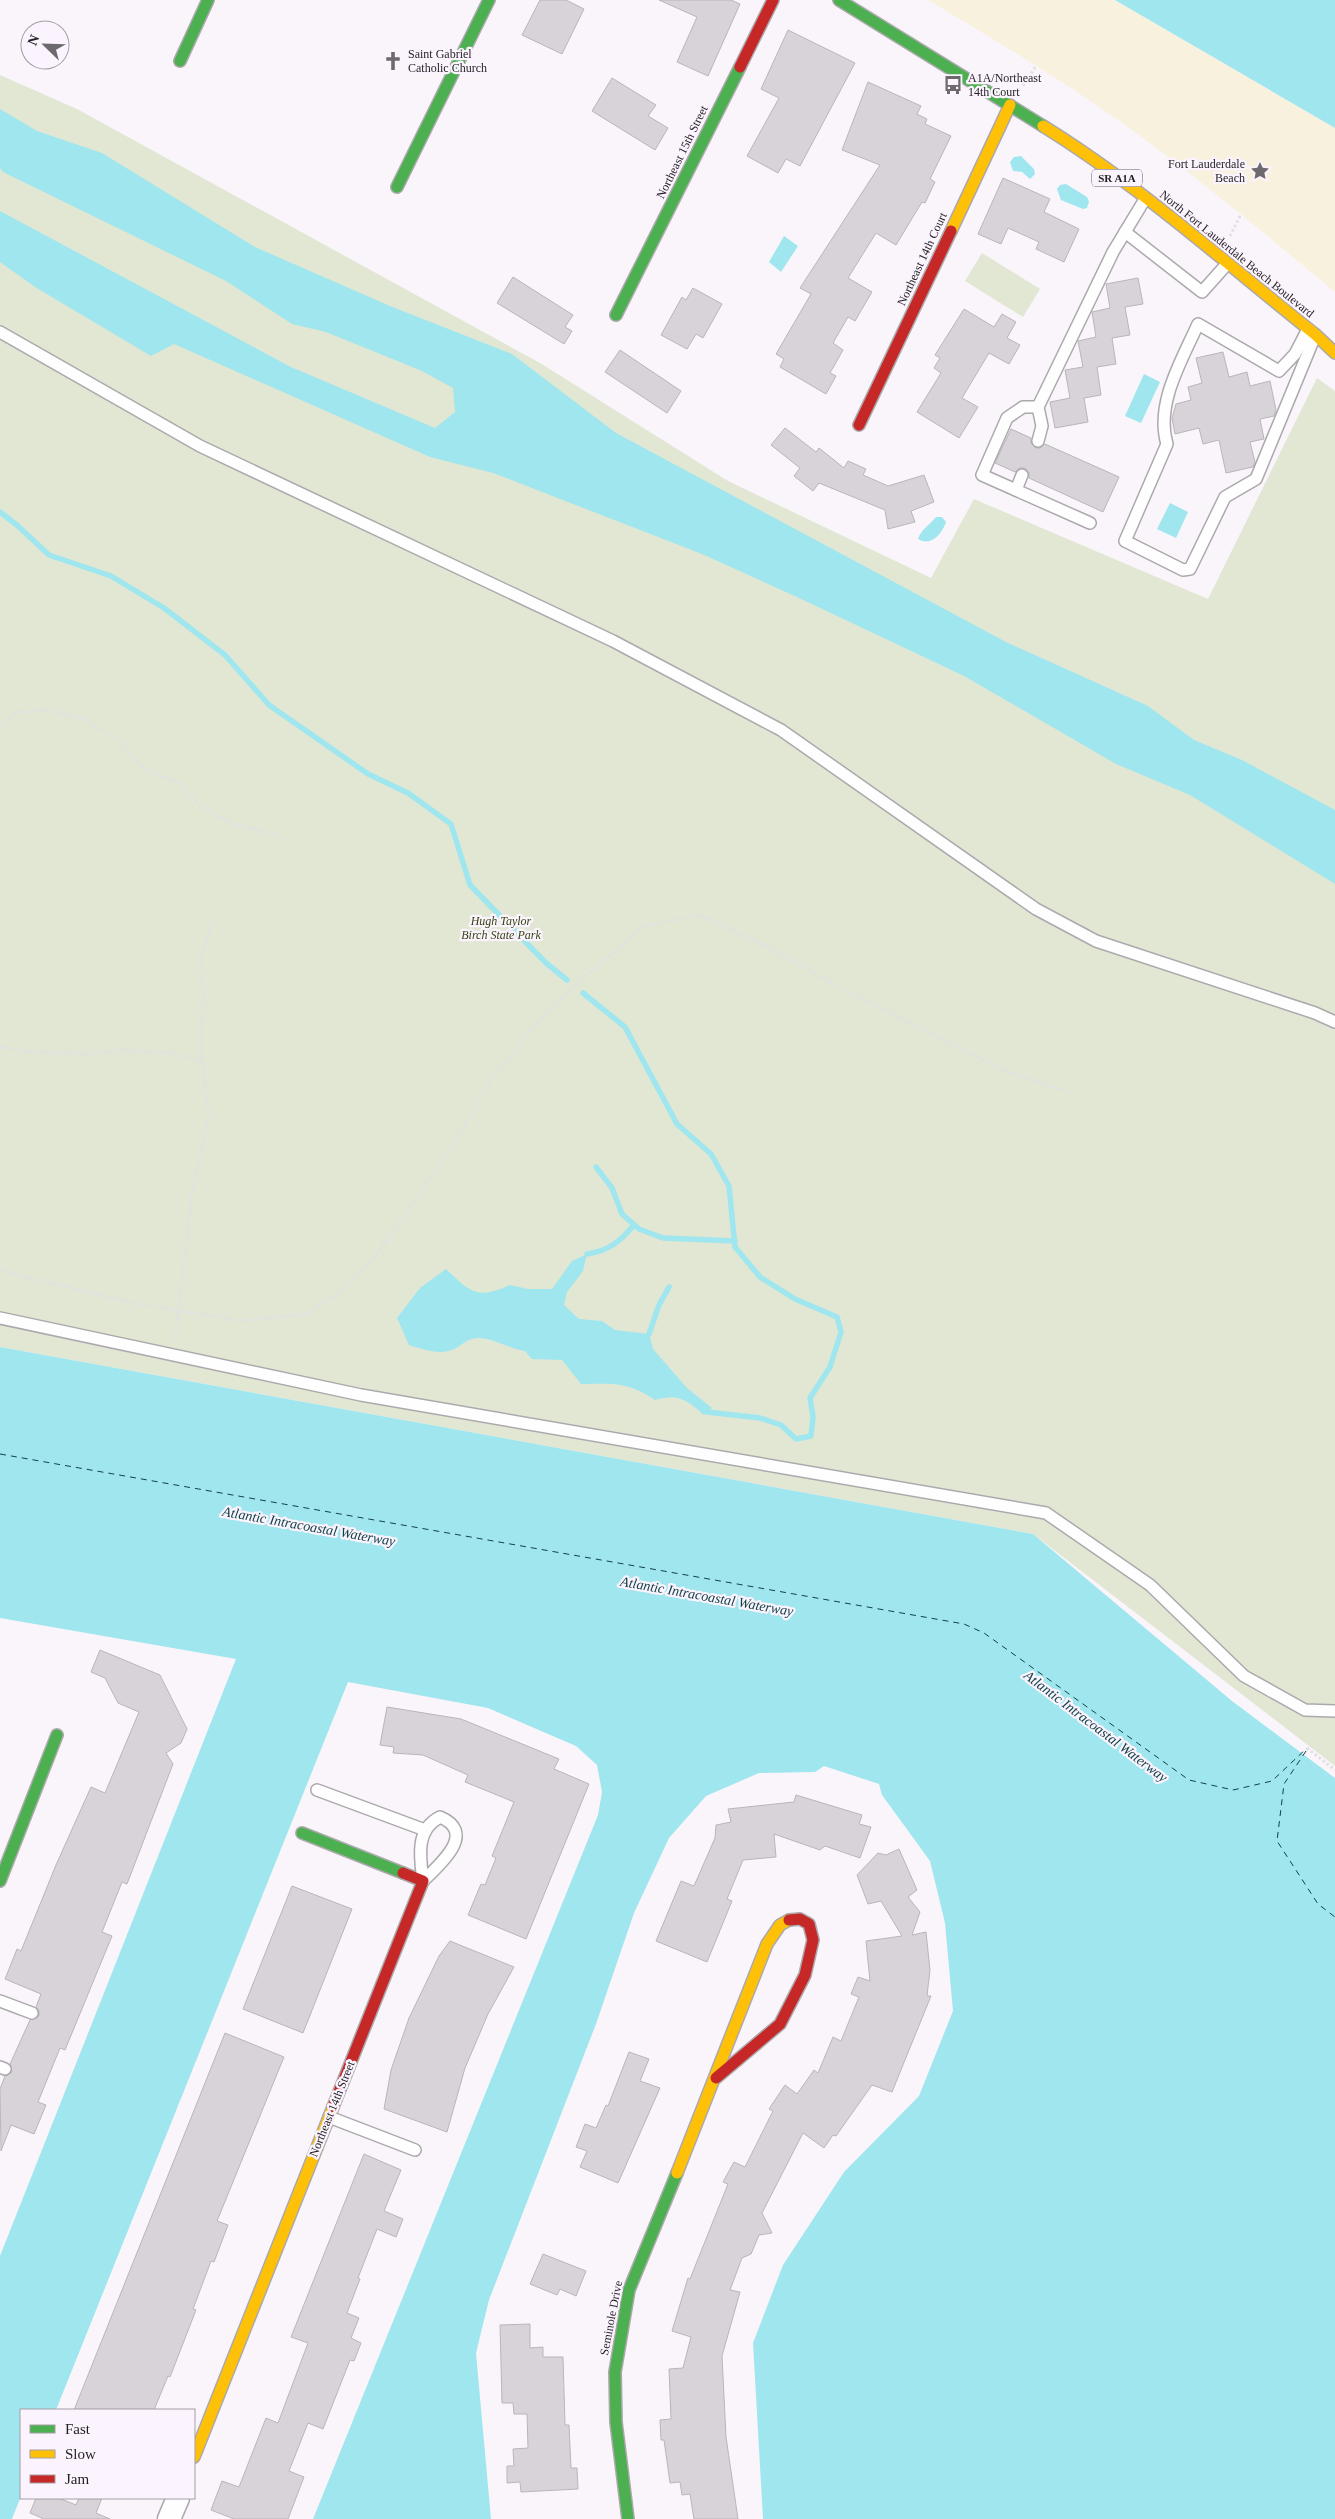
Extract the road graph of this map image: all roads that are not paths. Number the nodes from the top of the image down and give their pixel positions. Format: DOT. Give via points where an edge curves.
graph roads {
  1 [pos="208,0"];
  2 [pos="488,0"];
  3 [pos="773,0"];
  4 [pos="839,0"];
  5 [pos="180,61"];
  6 [pos="1010,105"];
  7 [pos="397,187"];
  8 [pos="1145,198"];
  9 [pos="1125,232"];
  10 [pos="1227,264"];
  11 [pos="616,315"];
  12 [pos="0,332"];
  13 [pos="1312,332"];
  14 [pos="1335,345"];
  15 [pos="1335,353"];
  16 [pos="1038,407"];
  17 [pos="859,426"];
  18 [pos="1038,441"];
  19 [pos="1022,475"];
  20 [pos="1016,490"];
  21 [pos="1090,523"];
  22 [pos="1335,1022"];
  23 [pos="0,1318"];
  24 [pos="1335,1711"];
  25 [pos="57,1735"];
  26 [pos="317,1790"];
  27 [pos="425,1830"];
  28 [pos="302,1833"];
  29 [pos="0,1881"];
  30 [pos="423,1881"];
  31 [pos="0,2001"];
  32 [pos="32,2014"];
  33 [pos="716,2078"];
  34 [pos="329,2117"];
  35 [pos="415,2150"];
  36 [pos="195,2454"];
  37 [pos="178,2499"];
  38 [pos="169,2519"];
  39 [pos="628,2519"];
  1 -- 5 [label="street"];
  2 -- 7 [label="street"];
  3 -- 11 [label="street, Northeast 15th Street"];
  4 -- 6 [label="street, North Fort Lauderdale Beach Boulevard / SR A1A"];
  6 -- 8 [label="street, North Fort Lauderdale Beach Boulevard / SR A1A" via="1066,140"];
  6 -- 17 [label="street, Northeast 14th Court"];
  8 -- 9 [label="lane"];
  8 -- 10 [label="street, North Fort Lauderdale Beach Boulevard / SR A1A"];
  9 -- 10 [label="lane" via="1202,292"];
  9 -- 16 [label="lane"];
  10 -- 13 [label="street, North Fort Lauderdale Beach Boulevard / SR A1A"];
  12 -- 22 [label="lane" via="200,446 613,641 781,730 1036,909 1096,941"];
  13 -- 13 [label="lane" via="1279,371 1198,324 1172,380 1162,428 1166,444 1125,540 1183,570 1190,569 1225,497 1256,479"];
  13 -- 14 [label="street, North Fort Lauderdale Beach Boulevard / SR A1A"];
  13 -- 15 [label="street, North Fort Lauderdale Beach Boulevard / SR A1A"];
  16 -- 18 [label="lane" via="1042,426"];
  16 -- 20 [label="lane" via="1023,407 1007,418 982,475"];
  19 -- 20 [label="lane"];
  20 -- 21 [label="lane"];
  23 -- 24 [label="lane" via="370,1397 1046,1513 1150,1585 1244,1676 1305,1710"];
  25 -- 29 [label="street"];
  26 -- 27 [label="lane"];
  27 -- 30 [label="lane" via="420,1854"];
  27 -- 30 [label="lane" via="440,1817 450,1821 455,1841 453,1850"];
  28 -- 30 [label="street"];
  30 -- 34 [label="street, Northeast 14th Street"];
  31 -- 32 [label="lane"];
  33 -- 33 [label="street, Seminole Drive" via="780,2024 805,1975 813,1940 809,1924 791,1919 780,1925 767,1944"];
  33 -- 39 [label="street, Seminole Drive" via="628,2290 615,2372 616,2422"];
  34 -- 35 [label="lane"];
  34 -- 36 [label="street, Northeast 14th Street"];
  37 -- 38 [label="street"];
}
